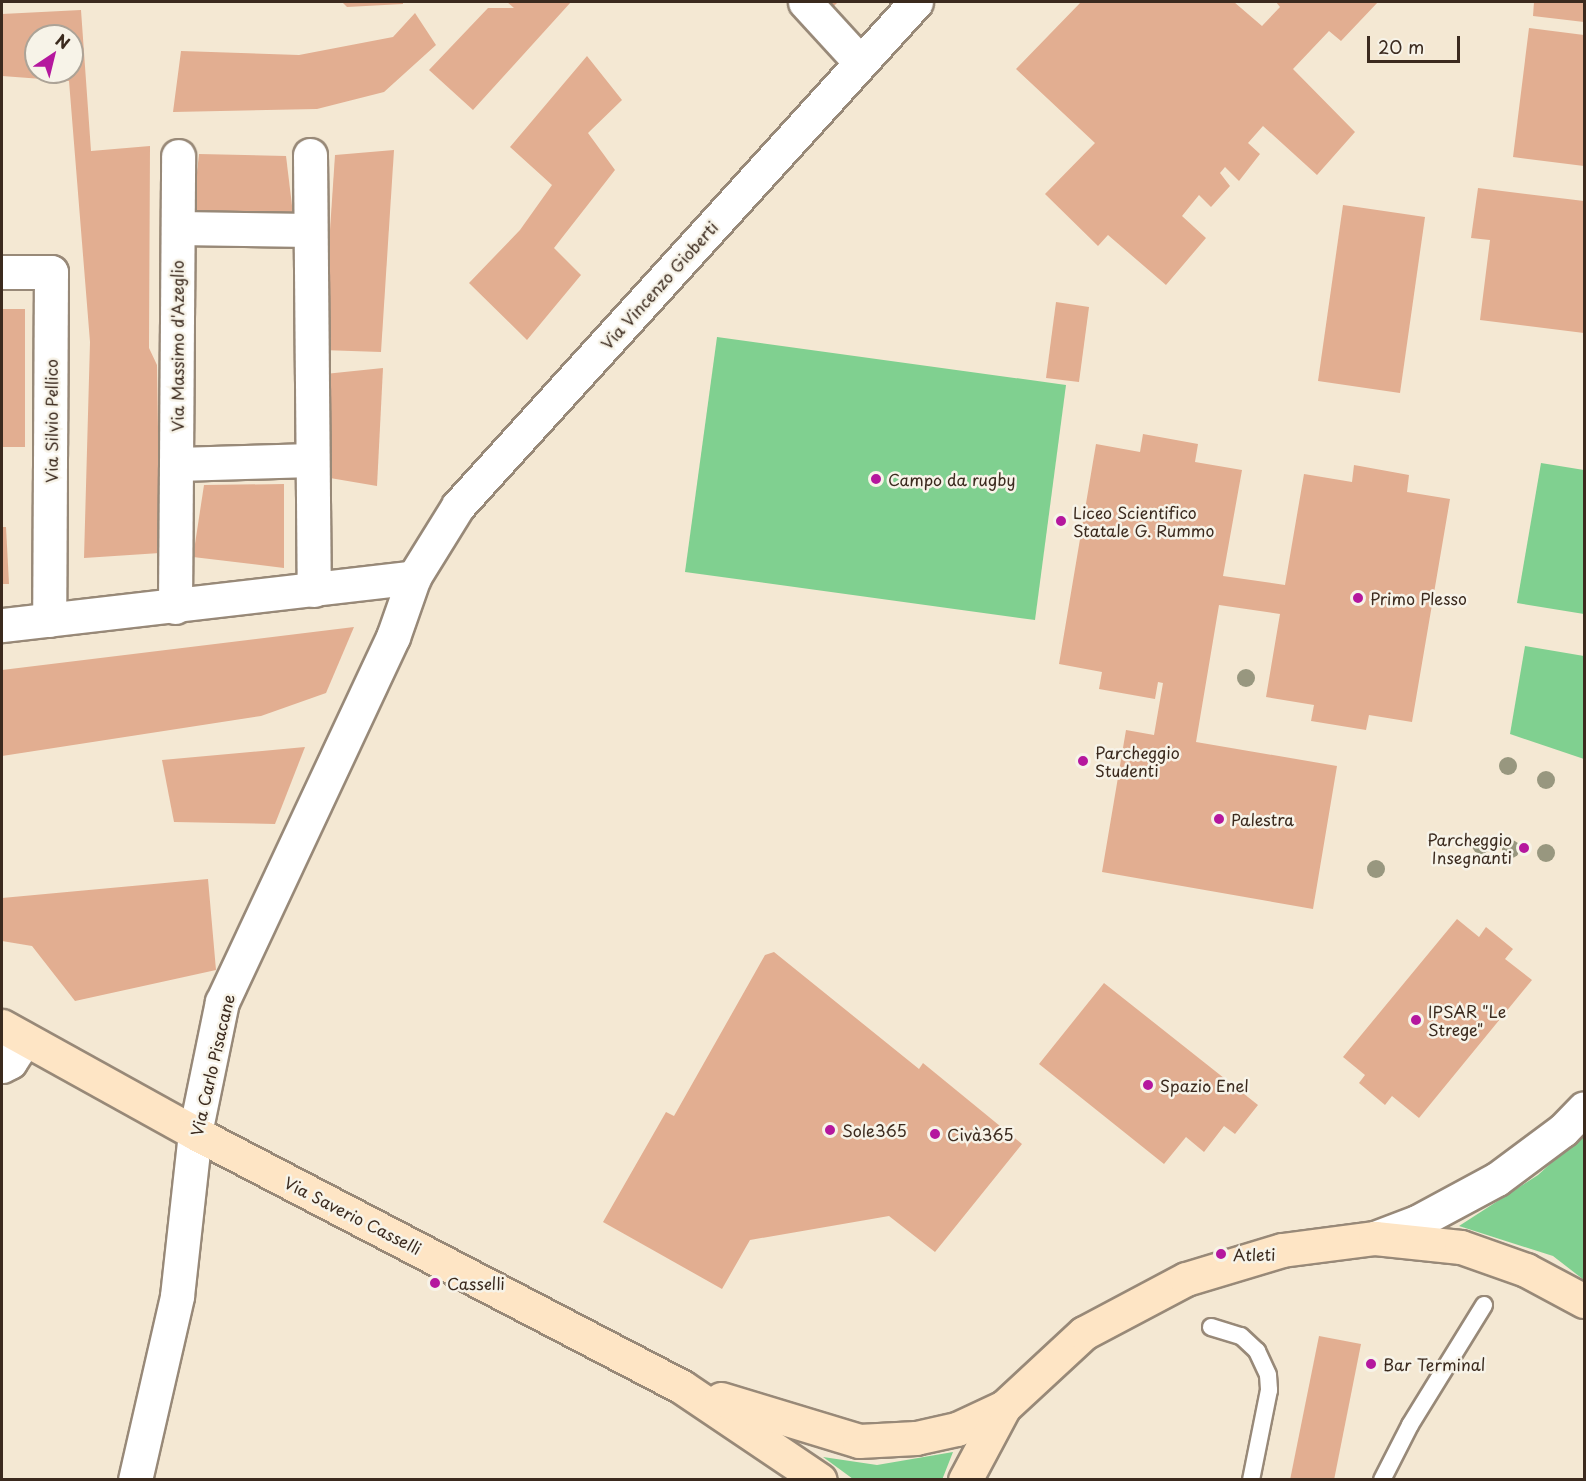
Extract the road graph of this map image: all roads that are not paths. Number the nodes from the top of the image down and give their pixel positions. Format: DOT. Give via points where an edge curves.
graph roads {
  1 [pos="805,2"];
  2 [pos="916,2"];
  3 [pos="859,61"];
  4 [pos="310,155"];
  5 [pos="178,156"];
  6 [pos="178,228"];
  7 [pos="310,230"];
  8 [pos="2,272"];
  9 [pos="312,460"];
  10 [pos="177,464"];
  11 [pos="414,577"];
  12 [pos="314,590"];
  13 [pos="175,607"];
  14 [pos="50,620"];
  15 [pos="2,625"];
  16 [pos="13,1033"];
  17 [pos="2,1066"];
  18 [pos="1584,1108"];
  19 [pos="195,1133"];
  20 [pos="1375,1238"];
  21 [pos="1584,1301"];
  22 [pos="1484,1305"];
  23 [pos="1211,1327"];
  24 [pos="682,1387"];
  25 [pos="1004,1407"];
  26 [pos="135,1479"];
  27 [pos="820,1479"];
  28 [pos="965,1479"];
  29 [pos="1251,1479"];
  30 [pos="1382,1479"];
  1 -- 3 [label="street"];
  2 -- 3 [label="street, Via Vincenzo Gioberti"];
  3 -- 11 [label="street, Via Vincenzo Gioberti" via="458,506"];
  4 -- 7 [label="street"];
  5 -- 6 [label="street, Via Massimo d'Azeglio"];
  6 -- 7 [label="street"];
  6 -- 10 [label="street, Via Massimo d'Azeglio"];
  7 -- 9 [label="street"];
  8 -- 14 [label="street, Via Silvio Pellico" via="51,272"];
  9 -- 10 [label="street"];
  9 -- 12 [label="street"];
  10 -- 13 [label="street, Via Massimo d'Azeglio"];
  11 -- 12 [label="street"];
  11 -- 19 [label="street, Via Carlo Pisacane" via="390,644 222,1002"];
  12 -- 13 [label="street"];
  13 -- 14 [label="street"];
  14 -- 15 [label="street"];
  16 -- 17 [label="street, Via Saverio Casselli" via="10,1062"];
  16 -- 19 [label="main road, Via Saverio Casselli"];
  18 -- 20 [label="street" via="1563,1130 1497,1179 1417,1222"];
  19 -- 24 [label="main road, Via Saverio Casselli"];
  19 -- 26 [label="street, Via Carlo Pisacane" via="177,1296"];
  20 -- 21 [label="main road" via="1461,1247 1526,1270"];
  20 -- 25 [label="main road" via="1282,1250 1186,1279 1084,1333"];
  22 -- 30 [label="lane" via="1410,1425"];
  23 -- 29 [label="lane" via="1241,1336 1257,1351 1268,1375 1269,1390"];
  24 -- 25 [label="main road, Via Saverio Casselli" via="859,1441 916,1438 957,1429"];
  24 -- 27 [label="main road, Via Saverio Casselli"];
  25 -- 28 [label="main road"];
}
